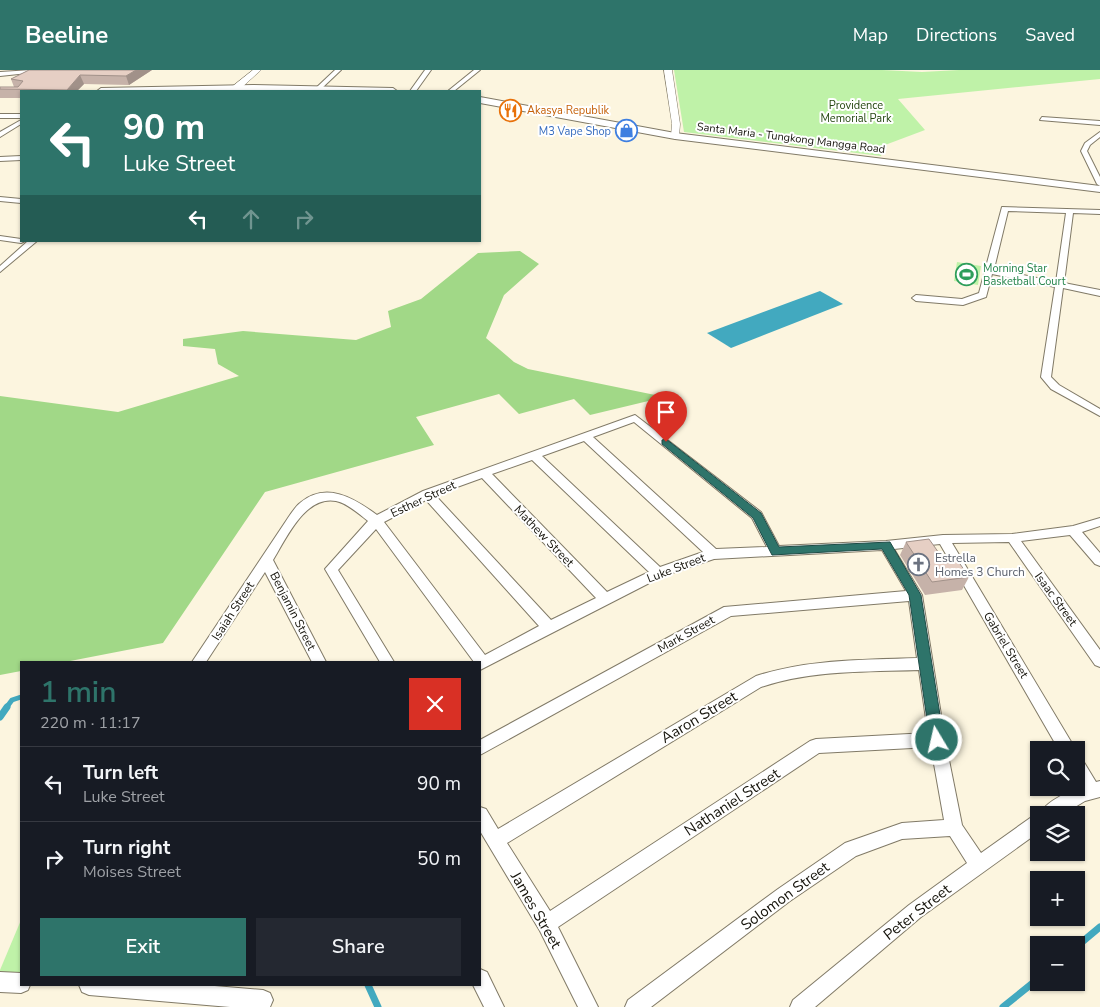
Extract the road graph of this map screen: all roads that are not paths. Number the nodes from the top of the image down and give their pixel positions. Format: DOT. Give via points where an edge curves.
graph roads {
  1 [pos="53,70"];
  2 [pos="258,70"];
  3 [pos="338,70"];
  4 [pos="428,70"];
  5 [pos="477,70"];
  6 [pos="668,70"];
  7 [pos="0,74"];
  8 [pos="236,88"];
  9 [pos="319,88"];
  10 [pos="146,90"];
  11 [pos="278,90"];
  12 [pos="368,90"];
  13 [pos="414,90"];
  14 [pos="452,90"];
  15 [pos="481,100"];
  16 [pos="0,116"];
  17 [pos="20,116"];
  18 [pos="1042,119"];
  19 [pos="20,123"];
  20 [pos="1100,123"];
  21 [pos="1100,134"];
  22 [pos="0,135"];
  23 [pos="676,136"];
  24 [pos="20,158"];
  25 [pos="0,159"];
  26 [pos="1100,184"];
  27 [pos="1100,189"];
  28 [pos="0,199"];
  29 [pos="20,201"];
  30 [pos="1070,212"];
  31 [pos="1100,212"];
  32 [pos="0,238"];
  33 [pos="20,241"];
  34 [pos="32,242"];
  35 [pos="0,270"];
  36 [pos="989,271"];
  37 [pos="1060,286"];
  38 [pos="1100,294"];
  39 [pos="916,298"];
  40 [pos="1100,413"];
  41 [pos="585,436"];
  42 [pos="533,454"];
  43 [pos="483,472"];
  44 [pos="427,494"];
  45 [pos="376,522"];
  46 [pos="1100,522"];
  47 [pos="1073,530"];
  48 [pos="1012,538"];
  49 [pos="943,539"];
  50 [pos="886,545"];
  51 [pos="776,552"];
  52 [pos="713,554"];
  53 [pos="266,560"];
  54 [pos="1100,561"];
  55 [pos="658,574"];
  56 [pos="915,595"];
  57 [pos="605,599"];
  58 [pos="549,627"];
  59 [pos="200,661"];
  60 [pos="318,661"];
  61 [pos="386,661"];
  62 [pos="480,661"];
  63 [pos="1100,661"];
  64 [pos="482,663"];
  65 [pos="925,664"];
  66 [pos="937,740"];
  67 [pos="1063,741"];
  68 [pos="481,747"];
  69 [pos="1085,775"];
  70 [pos="1096,789"];
  71 [pos="1065,806"];
  72 [pos="481,817"];
  73 [pos="954,828"];
  74 [pos="1030,828"];
  75 [pos="495,841"];
  76 [pos="978,865"];
  77 [pos="547,924"];
  78 [pos="481,981"];
  79 [pos="0,982"];
  80 [pos="20,982"];
  81 [pos="101,986"];
  82 [pos="263,1000"];
  83 [pos="494,1007"];
  84 [pos="588,1007"];
  85 [pos="636,1007"];
  86 [pos="800,1007"];
  1 -- 7 [label="street"];
  2 -- 8 [label="street"];
  3 -- 9 [label="street"];
  4 -- 13 [label="street"];
  5 -- 14 [label="street"];
  6 -- 23 [label="street"];
  8 -- 10 [label="main road"];
  8 -- 11 [label="main road"];
  9 -- 11 [label="main road"];
  9 -- 12 [label="main road"];
  15 -- 23 [label="main road, Santa Maria - Tungkong Mangga Road"];
  16 -- 17 [label="street"];
  18 -- 20 [label="street"];
  19 -- 22 [label="street"];
  21 -- 26 [label="street" via="1087,144 1084,151"];
  23 -- 27 [label="main road, Santa Maria - Tungkong Mangga Road"];
  24 -- 25 [label="street"];
  28 -- 29 [label="street"];
  30 -- 31 [label="street"];
  30 -- 36 [label="street" via="1005,209"];
  30 -- 37 [label="street"];
  32 -- 33 [label="street"];
  34 -- 35 [label="street"];
  36 -- 37 [label="street"];
  36 -- 39 [label="street" via="982,295 963,302"];
  37 -- 38 [label="street"];
  37 -- 40 [label="street" via="1046,377 1055,387"];
  41 -- 42 [label="street, Esther Street"];
  41 -- 51 [label="street, Esther Street" via="635,418 758,515"];
  41 -- 52 [label="street"];
  42 -- 43 [label="street, Esther Street"];
  42 -- 55 [label="street"];
  43 -- 44 [label="street, Esther Street"];
  43 -- 57 [label="street, Mathew Street"];
  44 -- 45 [label="street, Esther Street"];
  44 -- 58 [label="street"];
  45 -- 53 [label="street, Isaiah Street" via="350,502 319,496 304,506"];
  45 -- 61 [label="street, Esther Street" via="331,570"];
  45 -- 62 [label="street, Isaiah Street"];
  46 -- 47 [label="street, Luke Street"];
  47 -- 48 [label="street, Luke Street"];
  47 -- 54 [label="street"];
  48 -- 49 [label="street, Luke Street"];
  48 -- 63 [label="street, Isaac Street"];
  49 -- 50 [label="street, Luke Street"];
  49 -- 67 [label="street, Gabriel Street"];
  50 -- 51 [label="street, Luke Street"];
  50 -- 56 [label="street"];
  51 -- 52 [label="street, Luke Street"];
  52 -- 55 [label="street, Luke Street"];
  53 -- 59 [label="street, Isaiah Street"];
  53 -- 60 [label="street, Benjamin Street"];
  55 -- 57 [label="street, Luke Street"];
  56 -- 65 [label="street"];
  56 -- 68 [label="street, Mark Street" via="729,611"];
  57 -- 58 [label="street, Luke Street"];
  58 -- 64 [label="street, Luke Street"];
  65 -- 66 [label="street"];
  65 -- 75 [label="street, Aaron Street" via="855,666 776,674 756,682"];
  66 -- 73 [label="street"];
  66 -- 77 [label="street, Nathaniel Street" via="816,746"];
  69 -- 70 [label="street"];
  70 -- 71 [label="street"];
  72 -- 75 [label="street, James Street"];
  73 -- 76 [label="street"];
  73 -- 85 [label="street, Solomon Street" via="902,831 851,849 784,895"];
  74 -- 76 [label="street, Peter Street"];
  75 -- 77 [label="street, James Street"];
  76 -- 86 [label="street, Peter Street" via="915,911"];
  77 -- 84 [label="street, James Street"];
  78 -- 83 [label="street"];
  79 -- 80 [label="street"];
  81 -- 82 [label="street"];
}
